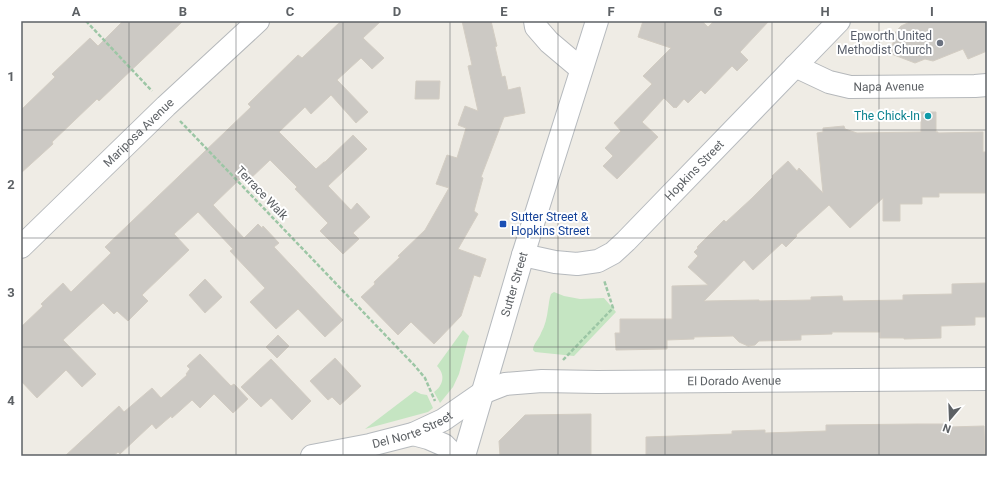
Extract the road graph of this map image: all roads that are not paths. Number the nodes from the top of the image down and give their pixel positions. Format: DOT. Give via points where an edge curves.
graph roads {
  1 [pos="258,21"];
  2 [pos="535,21"];
  3 [pos="597,21"];
  4 [pos="839,21"];
  5 [pos="795,66"];
  6 [pos="581,69"];
  7 [pos="987,85"];
  8 [pos="21,247"];
  9 [pos="523,255"];
  10 [pos="987,379"];
  11 [pos="482,393"];
  12 [pos="413,434"];
  13 [pos="312,456"];
  14 [pos="455,456"];
  15 [pos="464,456"];
  1 -- 8 [label="street, Mariposa Avenue"];
  2 -- 6 [label="street" via="536,27 549,42"];
  3 -- 6 [label="street, Sutter Street"];
  4 -- 5 [label="street, Hopkins Street"];
  5 -- 7 [label="street, Napa Avenue" via="829,82 850,87"];
  5 -- 9 [label="street, Hopkins Street" via="613,253 598,261 577,264"];
  6 -- 9 [label="street, Sutter Street"];
  9 -- 11 [label="street, Sutter Street"];
  10 -- 11 [label="street, El Dorado Avenue" via="542,381 505,384"];
  11 -- 12 [label="street, Del Norte Street" via="443,420"];
  11 -- 15 [label="street, Sutter Street"];
  12 -- 13 [label="street, Del Norte Street"];
  12 -- 14 [label="street" via="444,445"];
}
